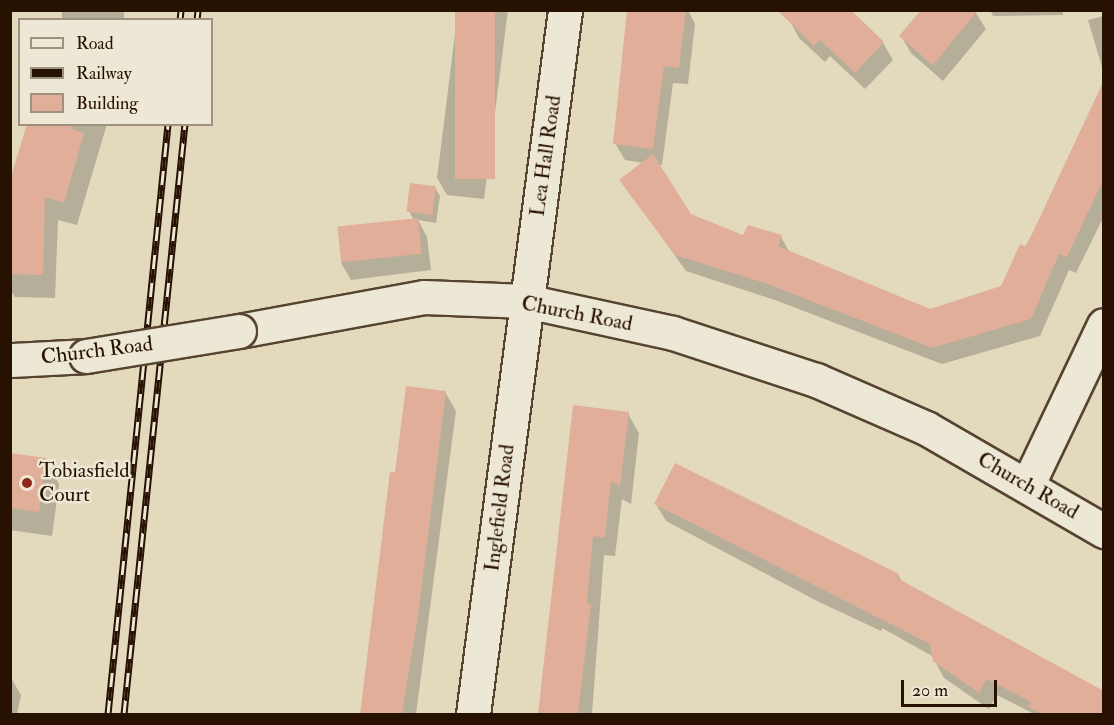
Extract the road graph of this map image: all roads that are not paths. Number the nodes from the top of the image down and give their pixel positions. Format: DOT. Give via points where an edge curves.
graph roads {
  1 [pos="565,10"];
  2 [pos="526,301"];
  3 [pos="1104,325"];
  4 [pos="10,360"];
  5 [pos="1028,484"];
  6 [pos="1104,531"];
  7 [pos="473,714"];
  1 -- 2 [label="street, Lea Hall Road"];
  2 -- 4 [label="street, Church Road, bridge" via="424,297 86,356"];
  2 -- 5 [label="street, Church Road" via="673,333 816,380 926,428"];
  2 -- 7 [label="street, Inglefield Road"];
  3 -- 5 [label="street"];
  5 -- 6 [label="street, Church Road"];
}
